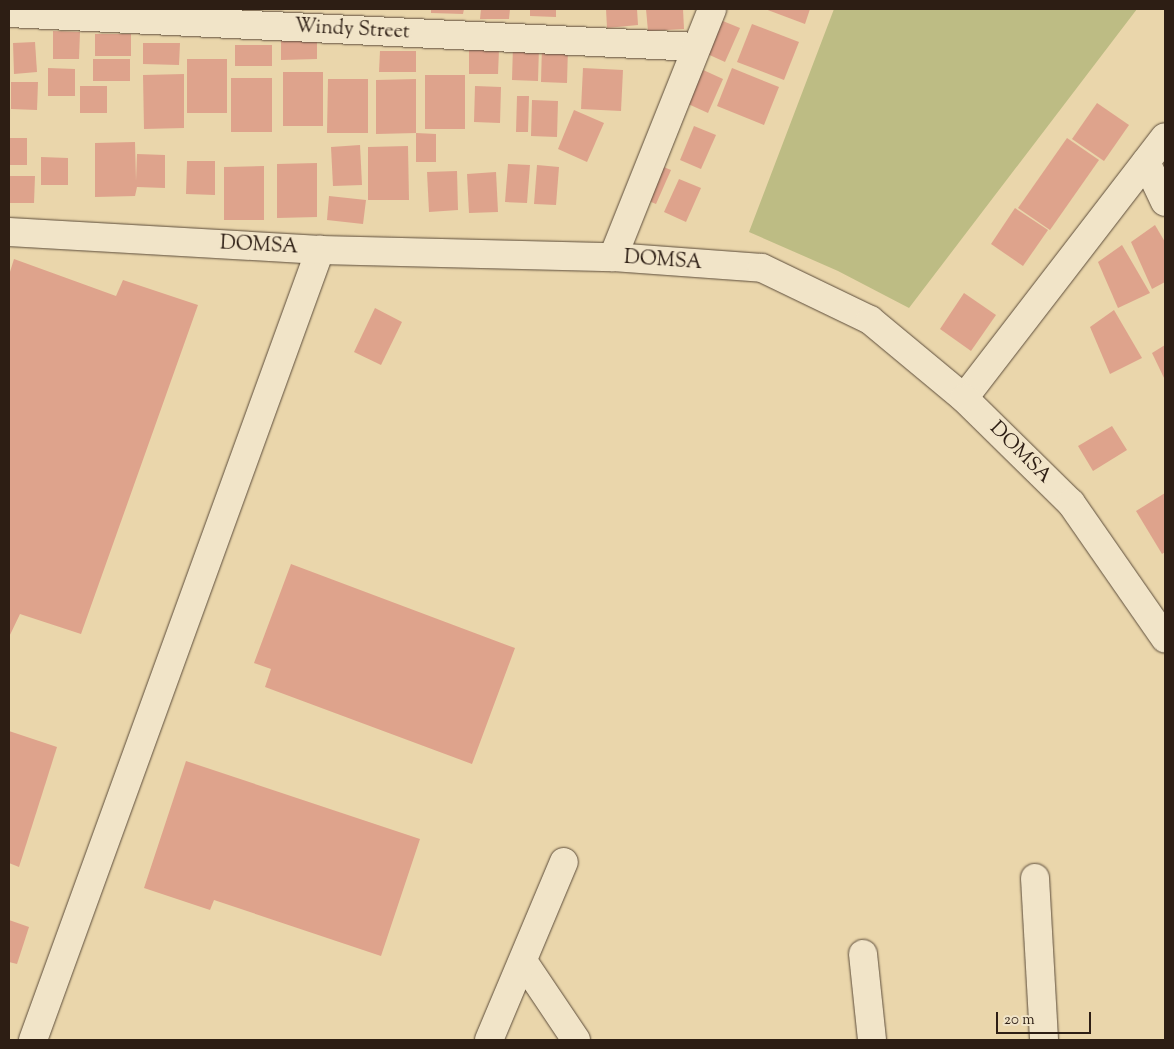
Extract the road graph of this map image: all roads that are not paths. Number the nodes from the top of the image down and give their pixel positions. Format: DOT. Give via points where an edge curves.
graph roads {
  1 [pos="712,9"];
  2 [pos="9,13"];
  3 [pos="696,47"];
  4 [pos="1165,137"];
  5 [pos="1146,162"];
  6 [pos="1165,202"];
  7 [pos="9,232"];
  8 [pos="320,250"];
  9 [pos="614,257"];
  10 [pos="964,398"];
  11 [pos="1165,638"];
  12 [pos="564,862"];
  13 [pos="1035,878"];
  14 [pos="863,954"];
  15 [pos="523,961"];
  16 [pos="33,1040"];
  17 [pos="489,1040"];
  18 [pos="576,1040"];
  19 [pos="872,1040"];
  20 [pos="1044,1040"];
  1 -- 3 [label="street"];
  2 -- 3 [label="street, Windy Street"];
  3 -- 9 [label="street"];
  4 -- 5 [label="street"];
  5 -- 6 [label="street"];
  5 -- 10 [label="street"];
  7 -- 8 [label="street, DOMSA"];
  8 -- 9 [label="street, DOMSA"];
  8 -- 16 [label="street"];
  9 -- 10 [label="street, DOMSA" via="762,268 870,320"];
  10 -- 11 [label="street, DOMSA" via="1071,503"];
  12 -- 15 [label="street"];
  13 -- 20 [label="street"];
  14 -- 19 [label="street"];
  15 -- 17 [label="street"];
  15 -- 18 [label="street"];
}
